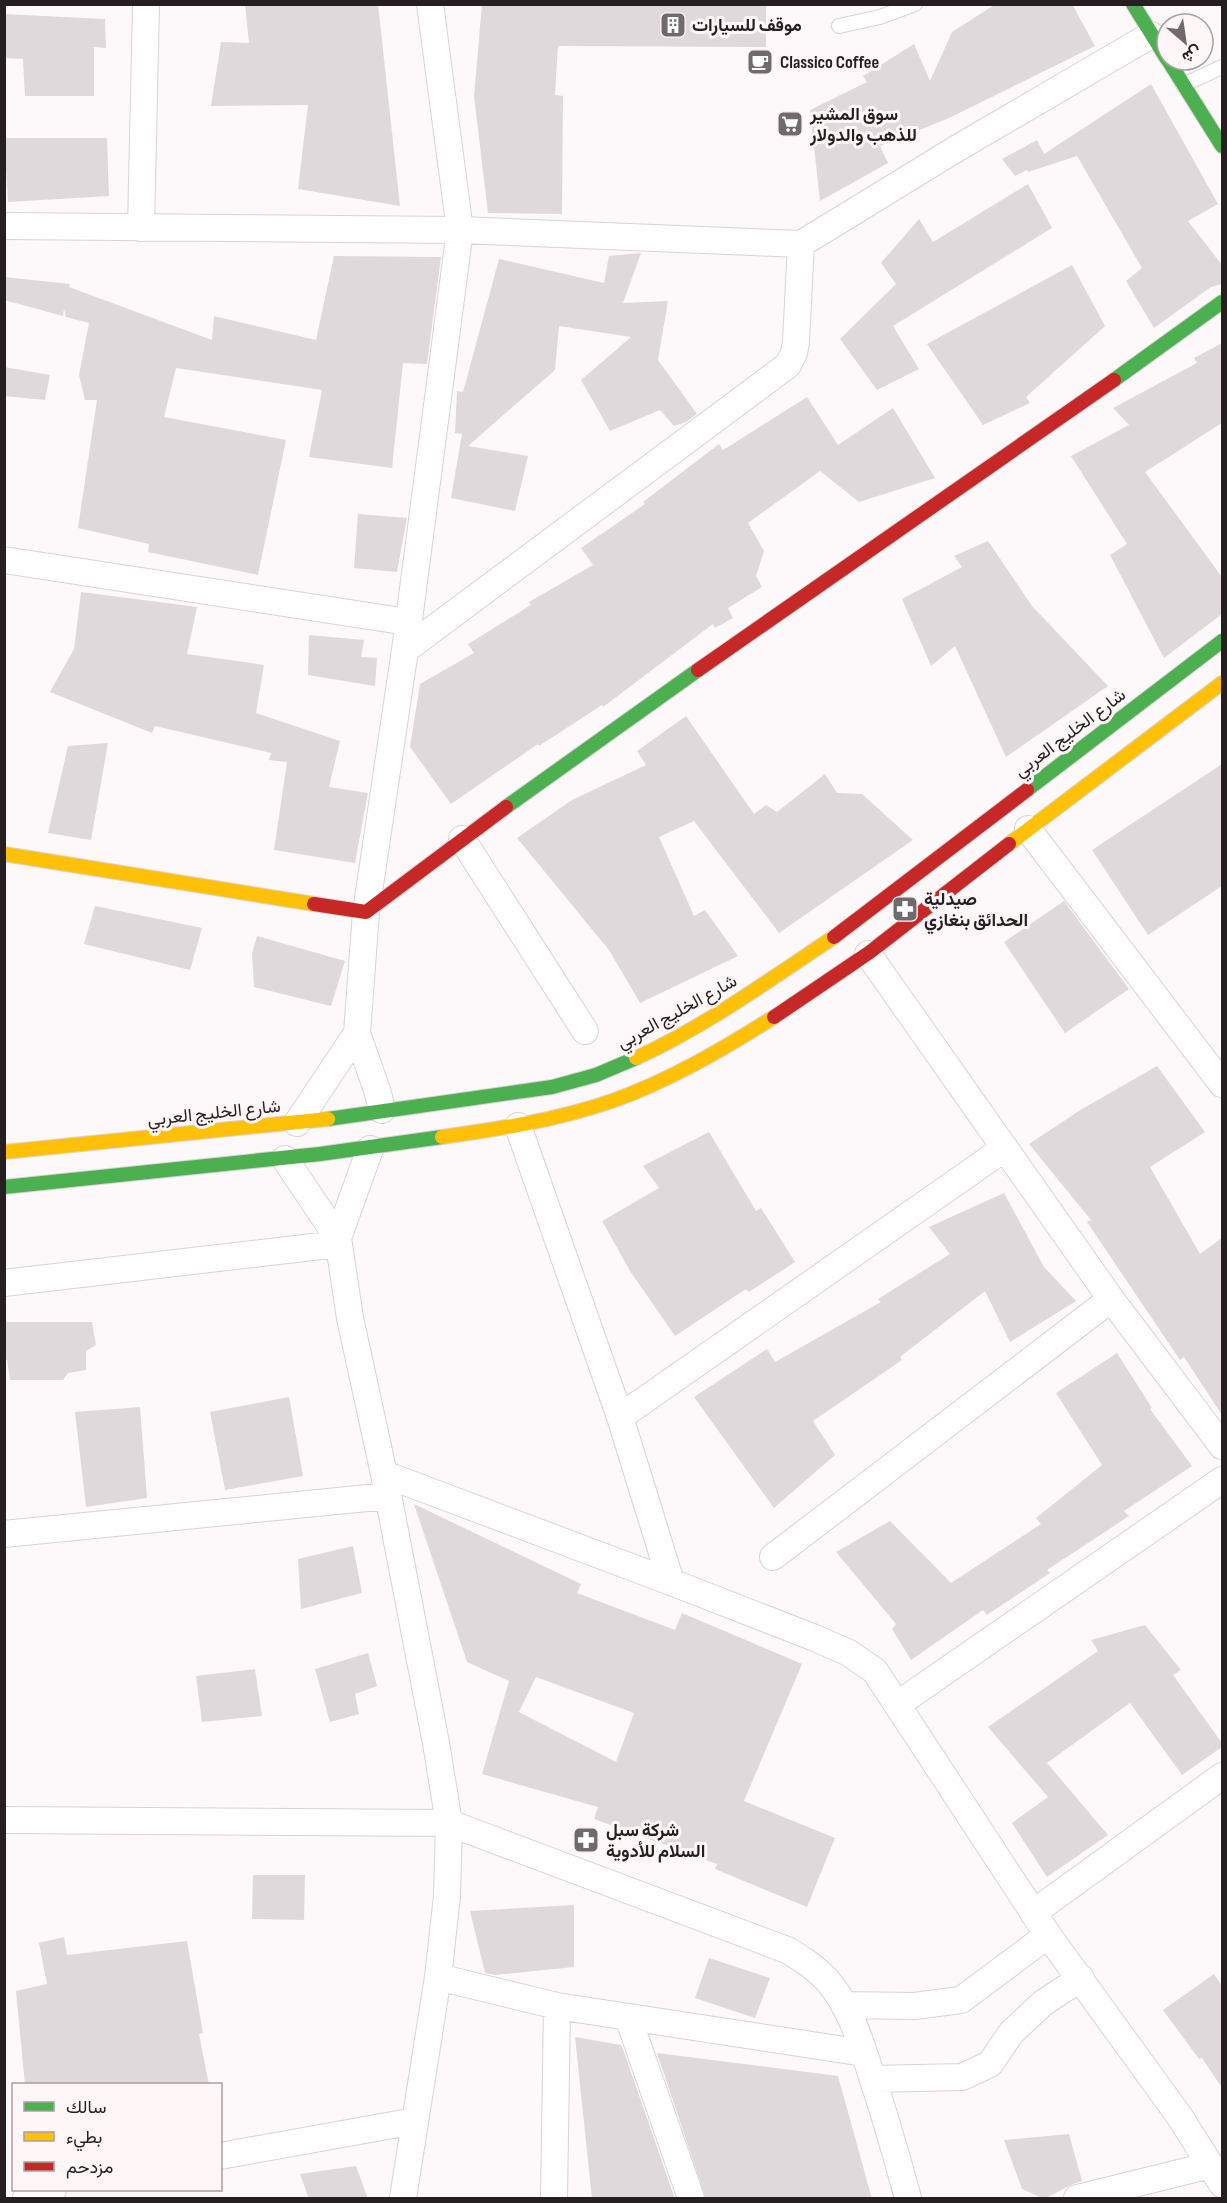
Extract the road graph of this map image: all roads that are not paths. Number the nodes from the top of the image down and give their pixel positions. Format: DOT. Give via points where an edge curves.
graph roads {
  1 [pos="146,4"];
  2 [pos="430,4"];
  3 [pos="915,4"];
  4 [pos="1133,4"];
  5 [pos="840,26"];
  6 [pos="1151,35"];
  7 [pos="1155,41"];
  8 [pos="1222,67"];
  9 [pos="1175,72"];
  10 [pos="1184,85"];
  11 [pos="1222,146"];
  12 [pos="4,226"];
  13 [pos="141,228"];
  14 [pos="460,230"];
  15 [pos="801,244"];
  16 [pos="1222,303"];
  17 [pos="4,560"];
  18 [pos="408,622"];
  19 [pos="1222,641"];
  20 [pos="405,650"];
  21 [pos="1222,683"];
  22 [pos="1028,829"];
  23 [pos="462,839"];
  24 [pos="4,854"];
  25 [pos="366,912"];
  26 [pos="868,954"];
  27 [pos="585,1030"];
  28 [pos="357,1033"];
  29 [pos="1222,1083"];
  30 [pos="382,1110"];
  31 [pos="297,1123"];
  32 [pos="518,1126"];
  33 [pos="1005,1148"];
  34 [pos="370,1149"];
  35 [pos="4,1152"];
  36 [pos="285,1159"];
  37 [pos="4,1187"];
  38 [pos="338,1241"];
  39 [pos="4,1283"];
  40 [pos="1111,1299"];
  41 [pos="620,1418"];
  42 [pos="1222,1446"];
  43 [pos="1222,1480"];
  44 [pos="386,1485"];
  45 [pos="4,1534"];
  46 [pos="773,1557"];
  47 [pos="671,1582"];
  48 [pos="898,1704"];
  49 [pos="1220,1784"];
  50 [pos="4,1820"];
  51 [pos="449,1823"];
  52 [pos="1034,1913"];
  53 [pos="1048,1935"];
  54 [pos="438,1977"];
  55 [pos="1081,1978"];
  56 [pos="844,2005"];
  57 [pos="557,2006"];
  58 [pos="628,2016"];
  59 [pos="864,2053"];
  60 [pos="873,2079"];
  61 [pos="415,2121"];
  62 [pos="222,2156"];
  63 [pos="1217,2174"];
  64 [pos="50,2191"];
  65 [pos="1120,2193"];
  66 [pos="26,2199"];
  67 [pos="403,2199"];
  68 [pos="554,2199"];
  69 [pos="691,2199"];
  70 [pos="908,2199"];
  71 [pos="1077,2199"];
  1 -- 13 [label="street"];
  2 -- 14 [label="street"];
  3 -- 5 [label="lane"];
  4 -- 6 [label="main road"];
  6 -- 7 [label="main road"];
  6 -- 15 [label="street"];
  8 -- 10 [label="lane"];
  9 -- 10 [label="main road"];
  10 -- 11 [label="main road"];
  12 -- 13 [label="street"];
  13 -- 14 [label="street"];
  14 -- 15 [label="street"];
  14 -- 18 [label="street"];
  15 -- 20 [label="street" via="796,342 788,365"];
  16 -- 23 [label="main road" via="1067,415 753,629"];
  17 -- 18 [label="street"];
  18 -- 20 [label="street"];
  19 -- 30 [label="main road, شارع الخليج العربي" via="845,930 662,1046 596,1075 552,1087"];
  20 -- 25 [label="street"];
  21 -- 22 [label="main road"];
  22 -- 26 [label="main road"];
  22 -- 29 [label="street"];
  23 -- 25 [label="main road"];
  23 -- 27 [label="street"];
  24 -- 25 [label="main road"];
  25 -- 28 [label="street"];
  26 -- 32 [label="main road" via="734,1042 672,1074 613,1100"];
  26 -- 33 [label="street"];
  28 -- 30 [label="street"];
  28 -- 31 [label="street"];
  30 -- 31 [label="main road, شارع الخليج العربي"];
  31 -- 35 [label="main road, شارع الخليج العربي"];
  32 -- 34 [label="main road"];
  32 -- 41 [label="street"];
  33 -- 40 [label="street"];
  33 -- 41 [label="street"];
  34 -- 36 [label="main road"];
  34 -- 38 [label="street"];
  36 -- 37 [label="main road"];
  36 -- 38 [label="street"];
  38 -- 39 [label="street"];
  38 -- 44 [label="street" via="350,1318"];
  40 -- 42 [label="street"];
  40 -- 46 [label="street"];
  41 -- 47 [label="street"];
  43 -- 48 [label="street"];
  44 -- 45 [label="street"];
  44 -- 47 [label="street"];
  44 -- 51 [label="street"];
  47 -- 48 [label="street" via="849,1653 875,1671"];
  48 -- 52 [label="street"];
  49 -- 52 [label="street"];
  50 -- 51 [label="street"];
  51 -- 54 [label="street" via="447,1896"];
  51 -- 56 [label="street" via="787,1950 828,1981"];
  52 -- 53 [label="street"];
  53 -- 55 [label="street"];
  53 -- 56 [label="street" via="961,2000 914,2006"];
  54 -- 57 [label="street"];
  54 -- 61 [label="street"];
  55 -- 60 [label="street" via="1043,2003 1011,2033 990,2064 962,2077"];
  55 -- 63 [label="street"];
  56 -- 59 [label="street"];
  57 -- 58 [label="street"];
  57 -- 68 [label="street"];
  58 -- 59 [label="street"];
  58 -- 69 [label="street"];
  59 -- 60 [label="street"];
  60 -- 70 [label="street"];
  61 -- 62 [label="street"];
  61 -- 67 [label="street"];
  63 -- 65 [label="street"];
  64 -- 66 [label="street"];
  65 -- 71 [label="street"];
}
